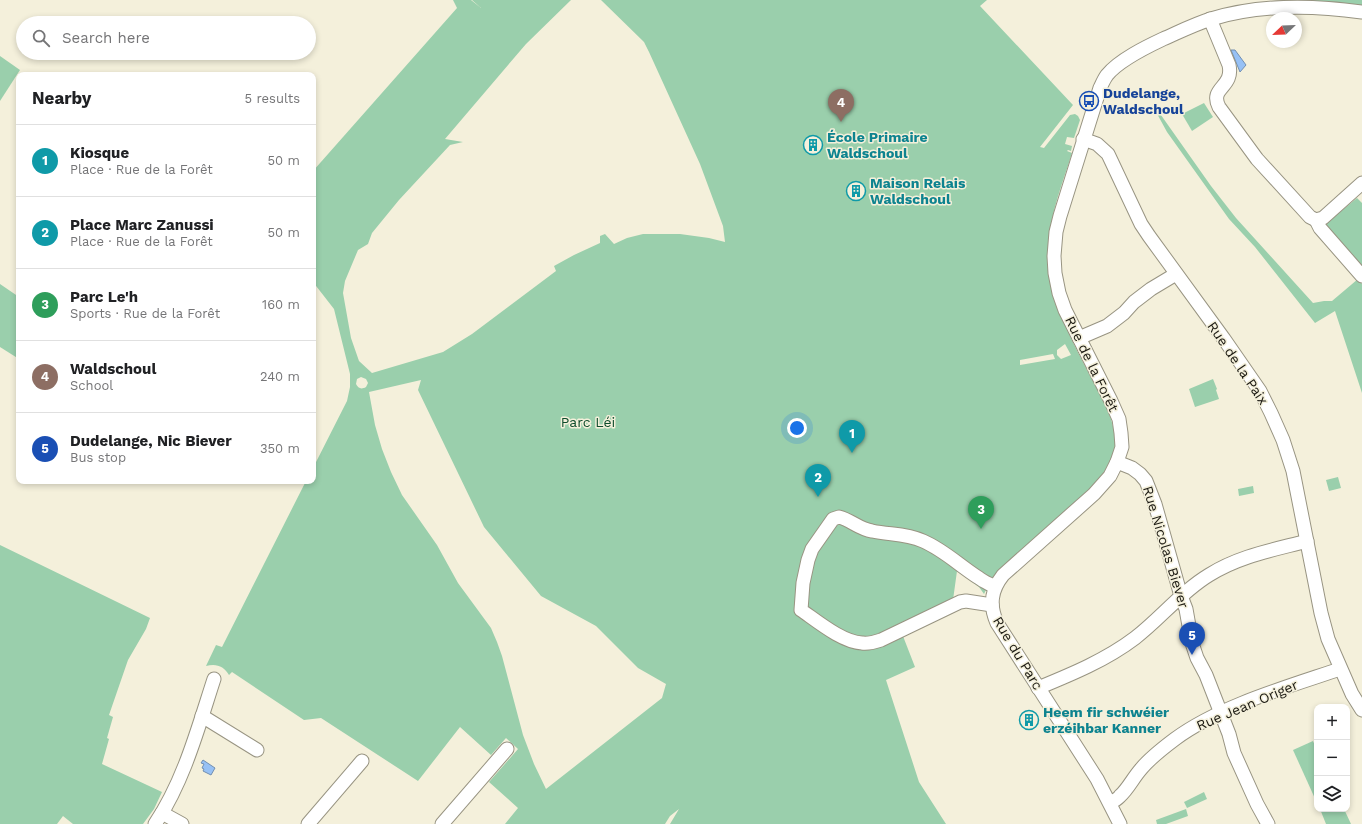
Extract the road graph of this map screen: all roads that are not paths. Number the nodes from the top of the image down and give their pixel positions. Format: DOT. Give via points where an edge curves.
graph roads {
  1 [pos="1362,12"];
  2 [pos="1210,19"];
  3 [pos="1083,139"];
  4 [pos="1362,183"];
  5 [pos="1316,220"];
  6 [pos="1176,274"];
  7 [pos="1362,276"];
  8 [pos="1079,338"];
  9 [pos="1117,462"];
  10 [pos="1307,541"];
  11 [pos="995,587"];
  12 [pos="1181,596"];
  13 [pos="992,605"];
  14 [pos="1340,669"];
  15 [pos="214,679"];
  16 [pos="1038,688"];
  17 [pos="1362,710"];
  18 [pos="1220,713"];
  19 [pos="202,716"];
  20 [pos="507,749"];
  21 [pos="257,750"];
  22 [pos="362,761"];
  23 [pos="1110,803"];
  24 [pos="162,813"];
  25 [pos="155,824"];
  26 [pos="182,824"];
  27 [pos="308,824"];
  28 [pos="442,824"];
  29 [pos="1120,824"];
  30 [pos="1268,824"];
  1 -- 2 [label="street, Rue de la Forêt" via="1298,6 1262,9"];
  2 -- 3 [label="street, Rue de la Forêt" via="1155,43 1117,66 1100,88"];
  2 -- 5 [label="street" via="1230,73 1229,79 1216,95 1219,107 1257,159 1310,217"];
  3 -- 6 [label="street, Rue de la Paix" via="1097,144 1108,154 1141,224"];
  3 -- 8 [label="street, Rue de la Forêt" via="1056,232 1054,256 1059,294"];
  4 -- 5 [label="street" via="1323,218"];
  5 -- 7 [label="street"];
  6 -- 8 [label="street" via="1134,302 1107,326"];
  6 -- 10 [label="street, Rue de la Paix" via="1260,391 1271,413 1293,471"];
  8 -- 9 [label="street, Rue de la Forêt" via="1119,419 1122,447"];
  9 -- 11 [label="street, Rue de la Forêt" via="1110,476 1094,494 1003,575"];
  9 -- 12 [label="street, Rue Nicolas Biever" via="1132,468 1146,482 1155,504"];
  10 -- 12 [label="street" via="1236,561 1210,574"];
  10 -- 14 [label="street, Rue de la Paix" via="1321,613"];
  11 -- 13 [label="street, Rue de la Forêt"];
  11 -- 13 [label="street" via="979,579 938,548 923,541 896,533 857,527 839,516 833,519 812,549 803,583 801,610 842,637 862,643 873,643 960,602"];
  12 -- 16 [label="street" via="1141,633 1118,650 1099,662"];
  12 -- 18 [label="street, Rue Nicolas Biever" via="1197,658"];
  13 -- 16 [label="street, Rue du Parc" via="997,623"];
  14 -- 17 [label="street, Rue de la Paix"];
  14 -- 18 [label="street, Rue Jean Origer"];
  15 -- 19 [label="street"];
  16 -- 23 [label="street, Rue du Parc"];
  18 -- 23 [label="street, Rue Jean Origer" via="1174,739 1141,769 1120,796"];
  18 -- 30 [label="street, Rue Nicolas Biever" via="1234,753"];
  19 -- 21 [label="street"];
  19 -- 24 [label="street" via="182,770"];
  20 -- 28 [label="street"];
  22 -- 27 [label="street"];
  23 -- 29 [label="street, Rue du Parc"];
  24 -- 25 [label="street"];
  24 -- 26 [label="street"];
}
